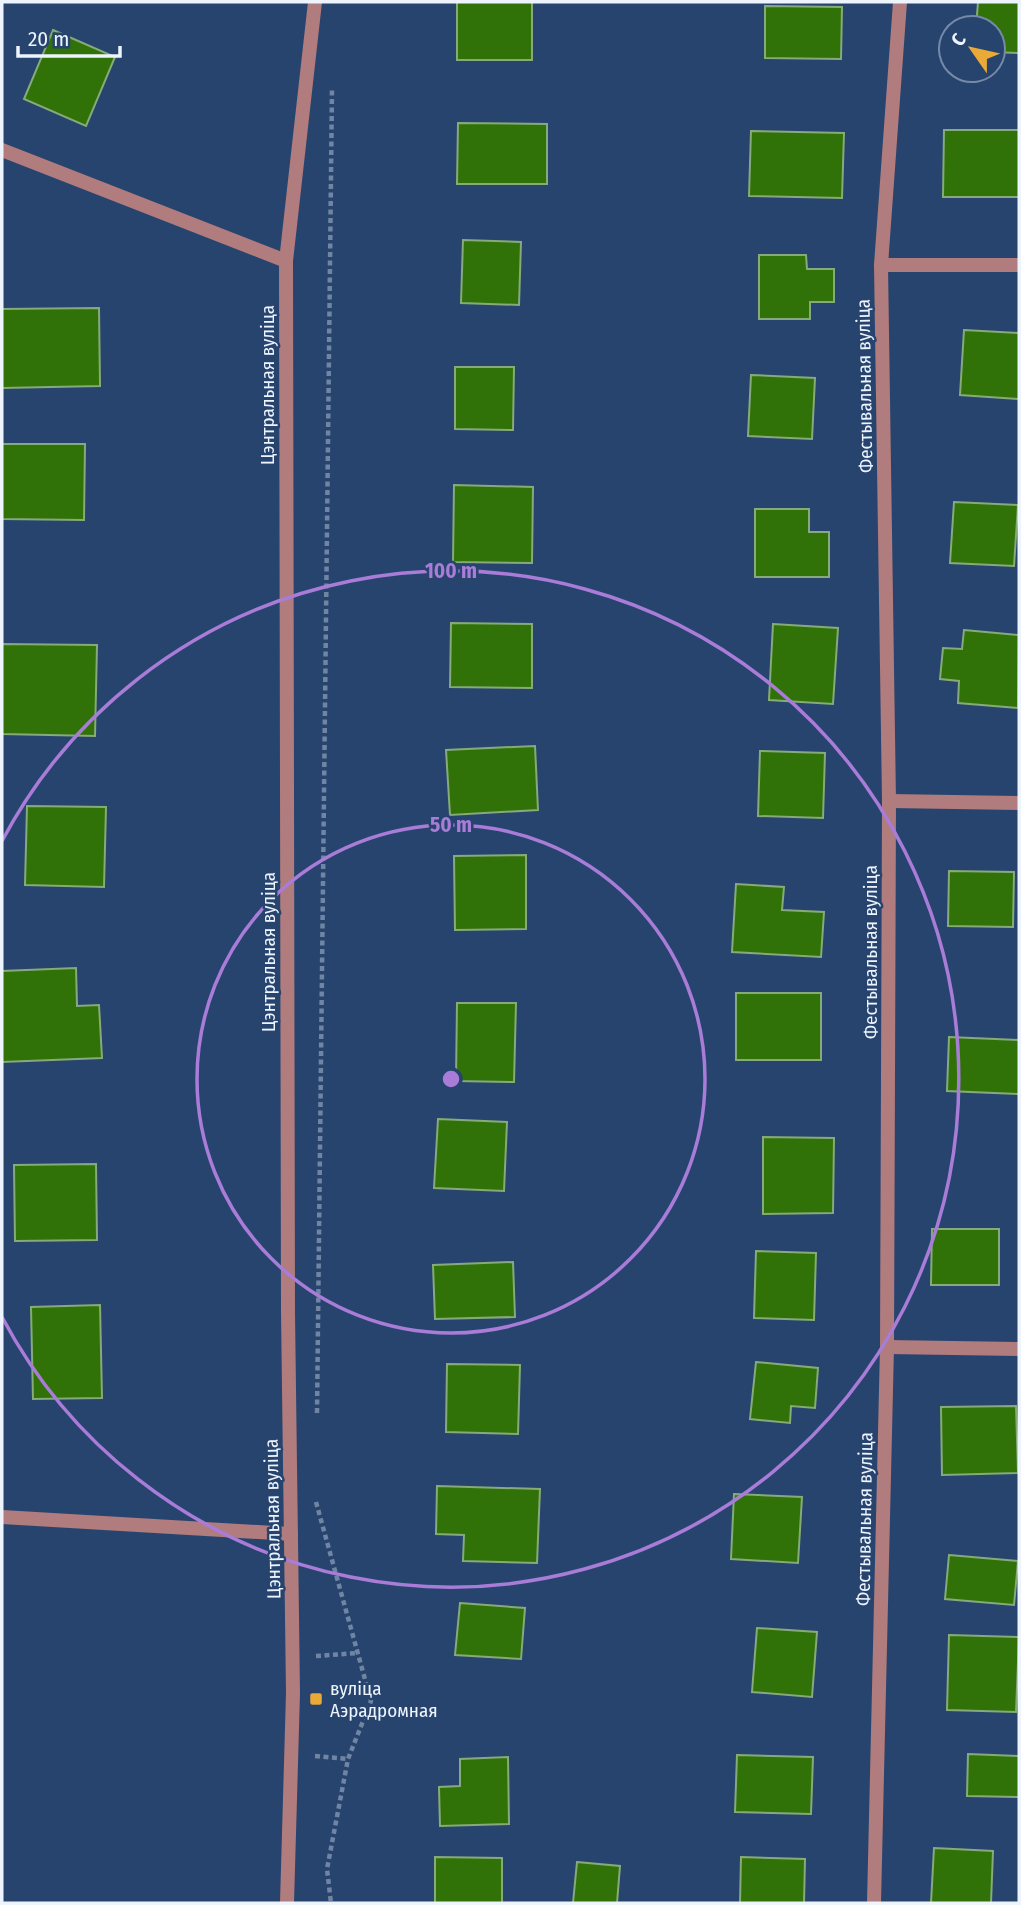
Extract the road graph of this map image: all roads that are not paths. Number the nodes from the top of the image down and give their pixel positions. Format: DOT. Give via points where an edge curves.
graph roads {
  1 [pos="315,2"];
  2 [pos="900,2"];
  3 [pos="2,150"];
  4 [pos="286,261"];
  5 [pos="881,265"];
  6 [pos="1019,265"];
  7 [pos="890,801"];
  8 [pos="1019,803"];
  9 [pos="887,1348"];
  10 [pos="1019,1349"];
  11 [pos="2,1517"];
  12 [pos="291,1534"];
  13 [pos="286,1903"];
  14 [pos="874,1903"];
  1 -- 4 [label="street, Цэнтральная вуліца"];
  2 -- 5 [label="street, Фестывальная вуліца"];
  3 -- 4 [label="street"];
  4 -- 12 [label="street, Цэнтральная вуліца"];
  5 -- 6 [label="street"];
  5 -- 7 [label="street, Фестывальная вуліца"];
  7 -- 8 [label="street"];
  7 -- 9 [label="street, Фестывальная вуліца"];
  9 -- 10 [label="street"];
  9 -- 14 [label="street, Фестывальная вуліца"];
  11 -- 12 [label="street"];
  12 -- 13 [label="street, Цэнтральная вуліца" via="293,1693"];
}
